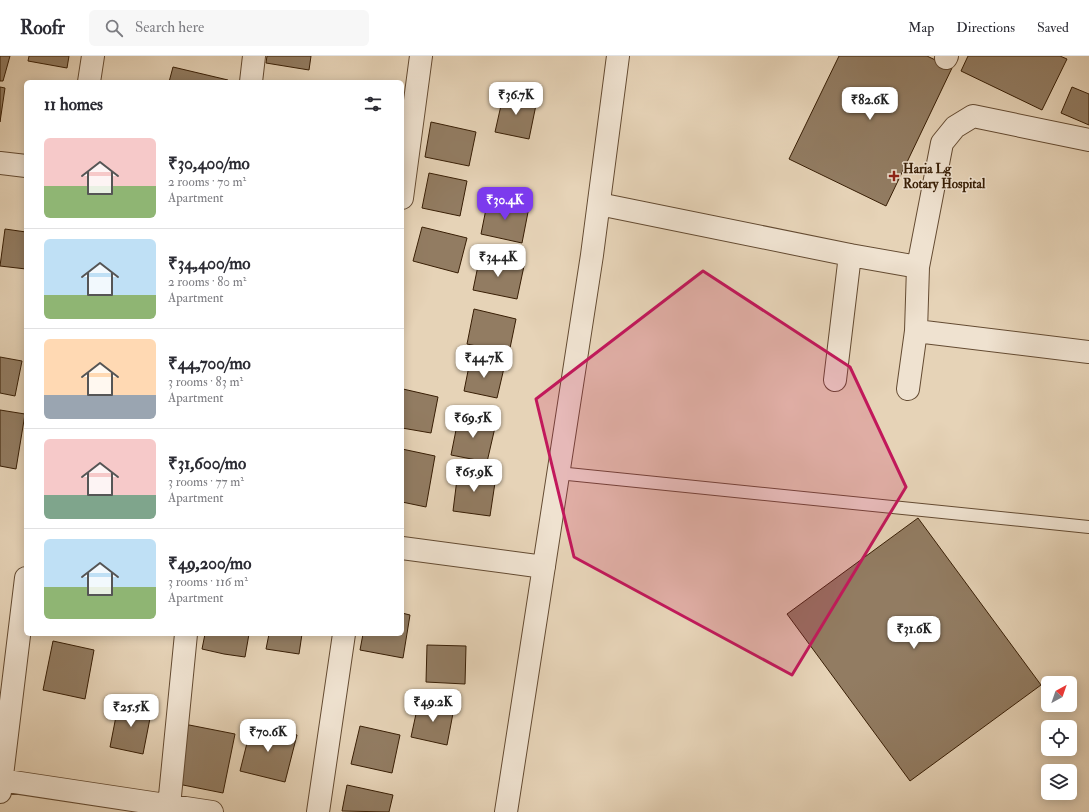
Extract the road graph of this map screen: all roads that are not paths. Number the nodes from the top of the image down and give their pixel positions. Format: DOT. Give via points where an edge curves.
graph roads {
  1 [pos="93,56"];
  2 [pos="254,56"];
  3 [pos="422,56"];
  4 [pos="618,56"];
  5 [pos="88,80"];
  6 [pos="251,80"];
  7 [pos="1089,140"];
  8 [pos="0,163"];
  9 [pos="24,166"];
  10 [pos="404,184"];
  11 [pos="600,204"];
  12 [pos="850,255"];
  13 [pos="918,267"];
  14 [pos="916,331"];
  15 [pos="1089,352"];
  16 [pos="835,380"];
  17 [pos="908,388"];
  18 [pos="558,473"];
  19 [pos="1089,527"];
  20 [pos="404,548"];
  21 [pos="544,567"];
  22 [pos="24,594"];
  23 [pos="186,636"];
  24 [pos="344,636"];
  25 [pos="1,784"];
  26 [pos="169,806"];
  27 [pos="212,812"];
  28 [pos="318,812"];
  29 [pos="506,812"];
  1 -- 5 [label="street"];
  2 -- 6 [label="street"];
  3 -- 10 [label="street"];
  4 -- 11 [label="street"];
  7 -- 13 [label="street" via="973,116 955,127 942,143"];
  8 -- 9 [label="street"];
  11 -- 12 [label="street"];
  11 -- 18 [label="street"];
  12 -- 13 [label="street"];
  12 -- 16 [label="street"];
  13 -- 14 [label="street"];
  14 -- 15 [label="street"];
  14 -- 17 [label="street"];
  18 -- 19 [label="lane"];
  18 -- 21 [label="street"];
  20 -- 21 [label="street"];
  21 -- 29 [label="street"];
  22 -- 25 [label="street"];
  23 -- 26 [label="street"];
  24 -- 28 [label="street"];
  25 -- 26 [label="street"];
  26 -- 27 [label="street"];
}
